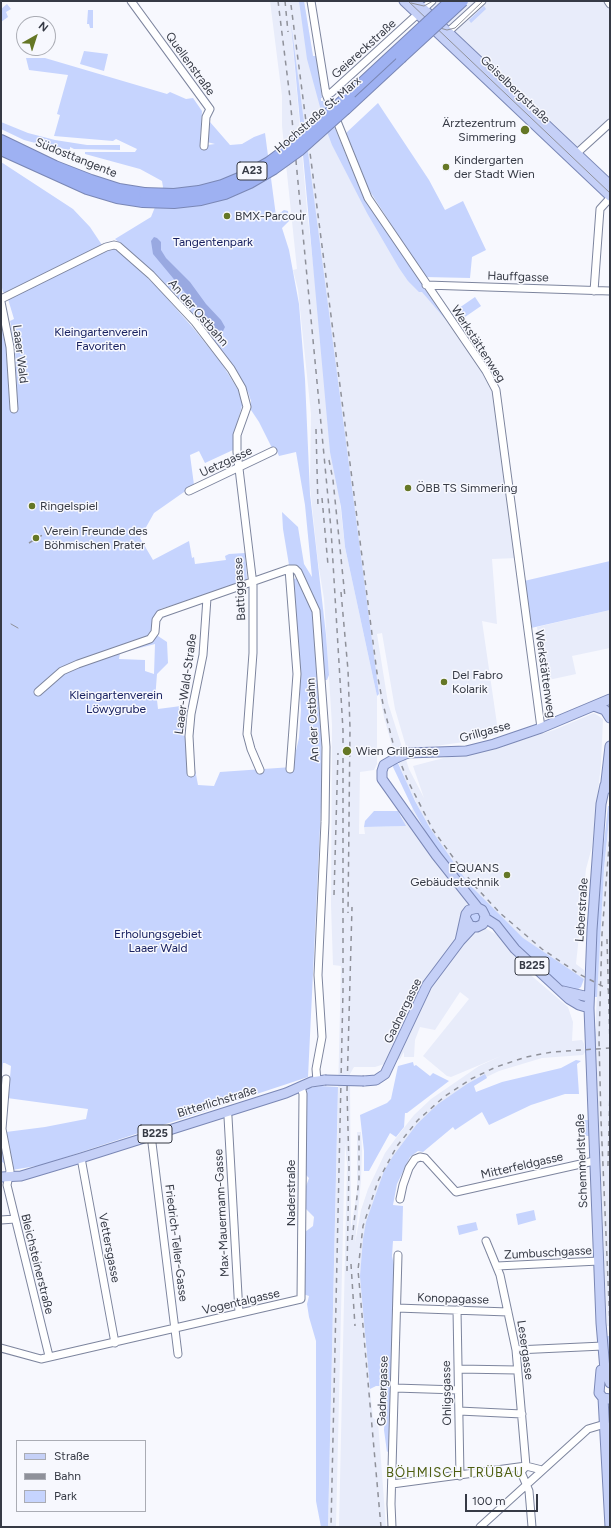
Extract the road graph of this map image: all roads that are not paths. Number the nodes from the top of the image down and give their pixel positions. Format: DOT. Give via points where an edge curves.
graph roads {
  1 [pos="131,1"];
  2 [pos="311,1"];
  3 [pos="404,1"];
  4 [pos="415,1"];
  5 [pos="432,1"];
  6 [pos="450,1"];
  7 [pos="463,1"];
  8 [pos="482,1"];
  9 [pos="608,1"];
  10 [pos="610,4"];
  11 [pos="421,12"];
  12 [pos="448,32"];
  13 [pos="326,94"];
  14 [pos="610,123"];
  15 [pos="1,140"];
  16 [pos="204,146"];
  17 [pos="1,150"];
  18 [pos="576,154"];
  19 [pos="610,185"];
  20 [pos="610,197"];
  21 [pos="143,198"];
  22 [pos="426,285"];
  23 [pos="594,291"];
  24 [pos="610,291"];
  25 [pos="1,299"];
  26 [pos="1,302"];
  27 [pos="247,407"];
  28 [pos="14,410"];
  29 [pos="273,451"];
  30 [pos="239,469"];
  31 [pos="189,491"];
  32 [pos="289,569"];
  33 [pos="252,581"];
  34 [pos="207,598"];
  35 [pos="38,692"];
  36 [pos="610,699"];
  37 [pos="594,706"];
  38 [pos="610,718"];
  39 [pos="541,728"];
  40 [pos="610,746"];
  41 [pos="290,769"];
  42 [pos="260,770"];
  43 [pos="191,773"];
  44 [pos="474,909"];
  45 [pos="466,919"];
  46 [pos="480,923"];
  47 [pos="460,941"];
  48 [pos="563,991"];
  49 [pos="589,997"];
  50 [pos="589,1008"];
  51 [pos="6,1079"];
  52 [pos="321,1080"];
  53 [pos="301,1087"];
  54 [pos="227,1112"];
  55 [pos="151,1135"];
  56 [pos="81,1158"];
  57 [pos="594,1161"];
  58 [pos="5,1177"];
  59 [pos="400,1199"];
  60 [pos="15,1219"];
  61 [pos="1,1220"];
  62 [pos="486,1241"];
  63 [pos="398,1255"];
  64 [pos="599,1262"];
  65 [pos="497,1266"];
  66 [pos="302,1299"];
  67 [pos="397,1308"];
  68 [pos="457,1310"];
  69 [pos="508,1312"];
  70 [pos="239,1313"];
  71 [pos="176,1328"];
  72 [pos="115,1343"];
  73 [pos="601,1346"];
  74 [pos="1,1348"];
  75 [pos="516,1350"];
  76 [pos="178,1354"];
  77 [pos="49,1356"];
  78 [pos="458,1369"];
  79 [pos="517,1370"];
  80 [pos="610,1384"];
  81 [pos="600,1387"];
  82 [pos="395,1388"];
  83 [pos="458,1390"];
  84 [pos="607,1399"];
  85 [pos="459,1410"];
  86 [pos="522,1414"];
  87 [pos="605,1424"];
  88 [pos="526,1466"];
  89 [pos="542,1470"];
  90 [pos="460,1476"];
  91 [pos="392,1484"];
  92 [pos="527,1484"];
  93 [pos="392,1527"];
  94 [pos="480,1527"];
  95 [pos="532,1527"];
  96 [pos="610,1527"];
  1 -- 16 [label="street, Quellenstraße" via="210,109 206,117"];
  2 -- 13 [label="street, Werkstättenweg"];
  3 -- 11 [label="main road, Geiselbergstraße"];
  4 -- 11 [label="main road, Geiselbergstraße"];
  5 -- 11 [label="street, Geiereckstraße"];
  6 -- 21 [label="highway, Hochstraße St. Marx / A23, bridge" via="323,118 269,162 233,181 209,189"];
  7 -- 21 [label="highway, Hochstraße St. Marx / A23, bridge" via="312,140 274,169 250,183 212,198 174,203"];
  8 -- 12 [label="street"];
  9 -- 10 [label="street"];
  11 -- 12 [label="main road, Geiselbergstraße"];
  11 -- 13 [label="street, Geiereckstraße" via="331,93"];
  11 -- 20 [label="main road, Geiselbergstraße"];
  12 -- 18 [label="main road, Geiselbergstraße"];
  13 -- 22 [label="street, Werkstättenweg" via="368,198"];
  14 -- 18 [label="street"];
  15 -- 21 [label="highway, Südosttangente / A23" via="86,178"];
  17 -- 21 [label="highway, Südosttangente / A23" via="87,189 117,198"];
  18 -- 19 [label="main road, Geiselbergstraße"];
  20 -- 23 [label="street" via="600,209"];
  22 -- 23 [label="street, Hauffgasse"];
  22 -- 39 [label="street, Werkstättenweg" via="495,386"];
  23 -- 24 [label="street, Hauffgasse"];
  25 -- 27 [label="street, An der Ostbahn" via="106,247 116,245 156,280 210,341 242,388"];
  26 -- 28 [label="street, Laaer Wald" via="10,347"];
  27 -- 30 [label="street, Battiggasse" via="237,435"];
  29 -- 30 [label="street, Uetzgasse"];
  30 -- 31 [label="street, Uetzgasse"];
  30 -- 33 [label="street, Battiggasse"];
  32 -- 33 [label="street"];
  32 -- 41 [label="street, An der Ostbahn" via="297,674"];
  32 -- 52 [label="street, An der Ostbahn" via="298,572 316,611 326,739 326,802 318,975 322,1037 316,1069"];
  33 -- 34 [label="street"];
  33 -- 42 [label="street, Battiggasse" via="253,653 247,734"];
  34 -- 35 [label="street" via="160,614 156,620 155,632 150,638 62,671"];
  34 -- 43 [label="street, Laaer-Wald-Straße" via="203,655 191,714"];
  36 -- 37 [label="main road, Grillgasse"];
  37 -- 38 [label="main road" via="605,710"];
  37 -- 39 [label="main road, Grillgasse"];
  39 -- 44 [label="main road, Grillgasse, bridge" via="494,744 466,750 408,753 388,762 382,768 386,786 466,892"];
  40 -- 49 [label="main road, Leberstraße" via="600,825"];
  44 -- 45 [label="main road, B225"];
  44 -- 46 [label="main road, B225" via="484,912"];
  45 -- 46 [label="main road, B225" via="468,924"];
  45 -- 47 [label="main road, Gadnergasse / B225"];
  46 -- 47 [label="main road, Gadnergasse / B225"];
  46 -- 48 [label="main road, B225" via="496,925 532,965"];
  47 -- 52 [label="main road, Gadnergasse / B225, bridge" via="420,998 387,1071 379,1078 364,1081"];
  48 -- 49 [label="main road, B225"];
  48 -- 50 [label="main road, B225" via="576,1003"];
  49 -- 50 [label="main road, Schemmerlstraße"];
  50 -- 57 [label="main road, Schemmerlstraße"];
  51 -- 58 [label="street, Bleichsteinerstraße" via="2,1129 10,1171"];
  52 -- 53 [label="main road, Bitterlichstraße / B225"];
  53 -- 54 [label="main road, Bitterlichstraße / B225"];
  53 -- 66 [label="street, Naderstraße"];
  54 -- 55 [label="main road, Bitterlichstraße / B225"];
  54 -- 70 [label="street, Max-Mauermann-Gasse"];
  55 -- 56 [label="main road, Bitterlichstraße / B225"];
  55 -- 71 [label="street, Friedrich-Teller-Gasse"];
  56 -- 58 [label="main road, Bitterlichstraße / B225"];
  56 -- 72 [label="street, Vettersgasse"];
  57 -- 59 [label="street, Mitterfeldgasse" via="456,1192 422,1157 416,1159 409,1168"];
  57 -- 64 [label="main road, Schemmerlstraße"];
  58 -- 60 [label="street, Bleichsteinerstraße"];
  60 -- 61 [label="street"];
  60 -- 77 [label="street, Bleichsteinerstraße"];
  62 -- 65 [label="street, Lesergasse"];
  63 -- 67 [label="street, Gadnergasse"];
  64 -- 65 [label="street, Zumbuschgasse"];
  64 -- 73 [label="main road, Schemmerlstraße"];
  65 -- 69 [label="street, Lesergasse"];
  66 -- 70 [label="street, Vogentalgasse"];
  67 -- 68 [label="street, Konopagasse"];
  67 -- 82 [label="street, Gadnergasse"];
  68 -- 69 [label="street, Konopagasse"];
  68 -- 78 [label="street, Ohligsgasse"];
  69 -- 75 [label="street, Lesergasse"];
  70 -- 71 [label="street, Vogentalgasse"];
  71 -- 72 [label="street, Vogentalgasse"];
  71 -- 76 [label="street, Friedrich-Teller-Gasse"];
  72 -- 77 [label="street, Vogentalgasse"];
  73 -- 75 [label="street"];
  73 -- 80 [label="main road, Schemmerlstraße"];
  73 -- 81 [label="main road, Schemmerlstraße"];
  74 -- 77 [label="street, Vogentalgasse" via="41,1359"];
  75 -- 79 [label="street, Lesergasse"];
  78 -- 79 [label="street"];
  78 -- 83 [label="street, Ohligsgasse"];
  79 -- 86 [label="street, Lesergasse"];
  80 -- 81 [label="main road"];
  81 -- 84 [label="main road, Schemmerlstraße" via="599,1393"];
  82 -- 83 [label="street"];
  82 -- 91 [label="street, Gadnergasse"];
  83 -- 85 [label="street, Ohligsgasse"];
  84 -- 87 [label="main road"];
  85 -- 86 [label="street"];
  85 -- 90 [label="street, Ohligsgasse"];
  86 -- 88 [label="street, Lesergasse"];
  87 -- 89 [label="street" via="588,1429"];
  87 -- 96 [label="main road"];
  88 -- 89 [label="street"];
  88 -- 90 [label="street"];
  88 -- 92 [label="street, Lesergasse" via="521,1472"];
  89 -- 92 [label="street"];
  90 -- 91 [label="street"];
  91 -- 93 [label="street, Gadnergasse"];
  92 -- 94 [label="street"];
  92 -- 95 [label="street"];
}
